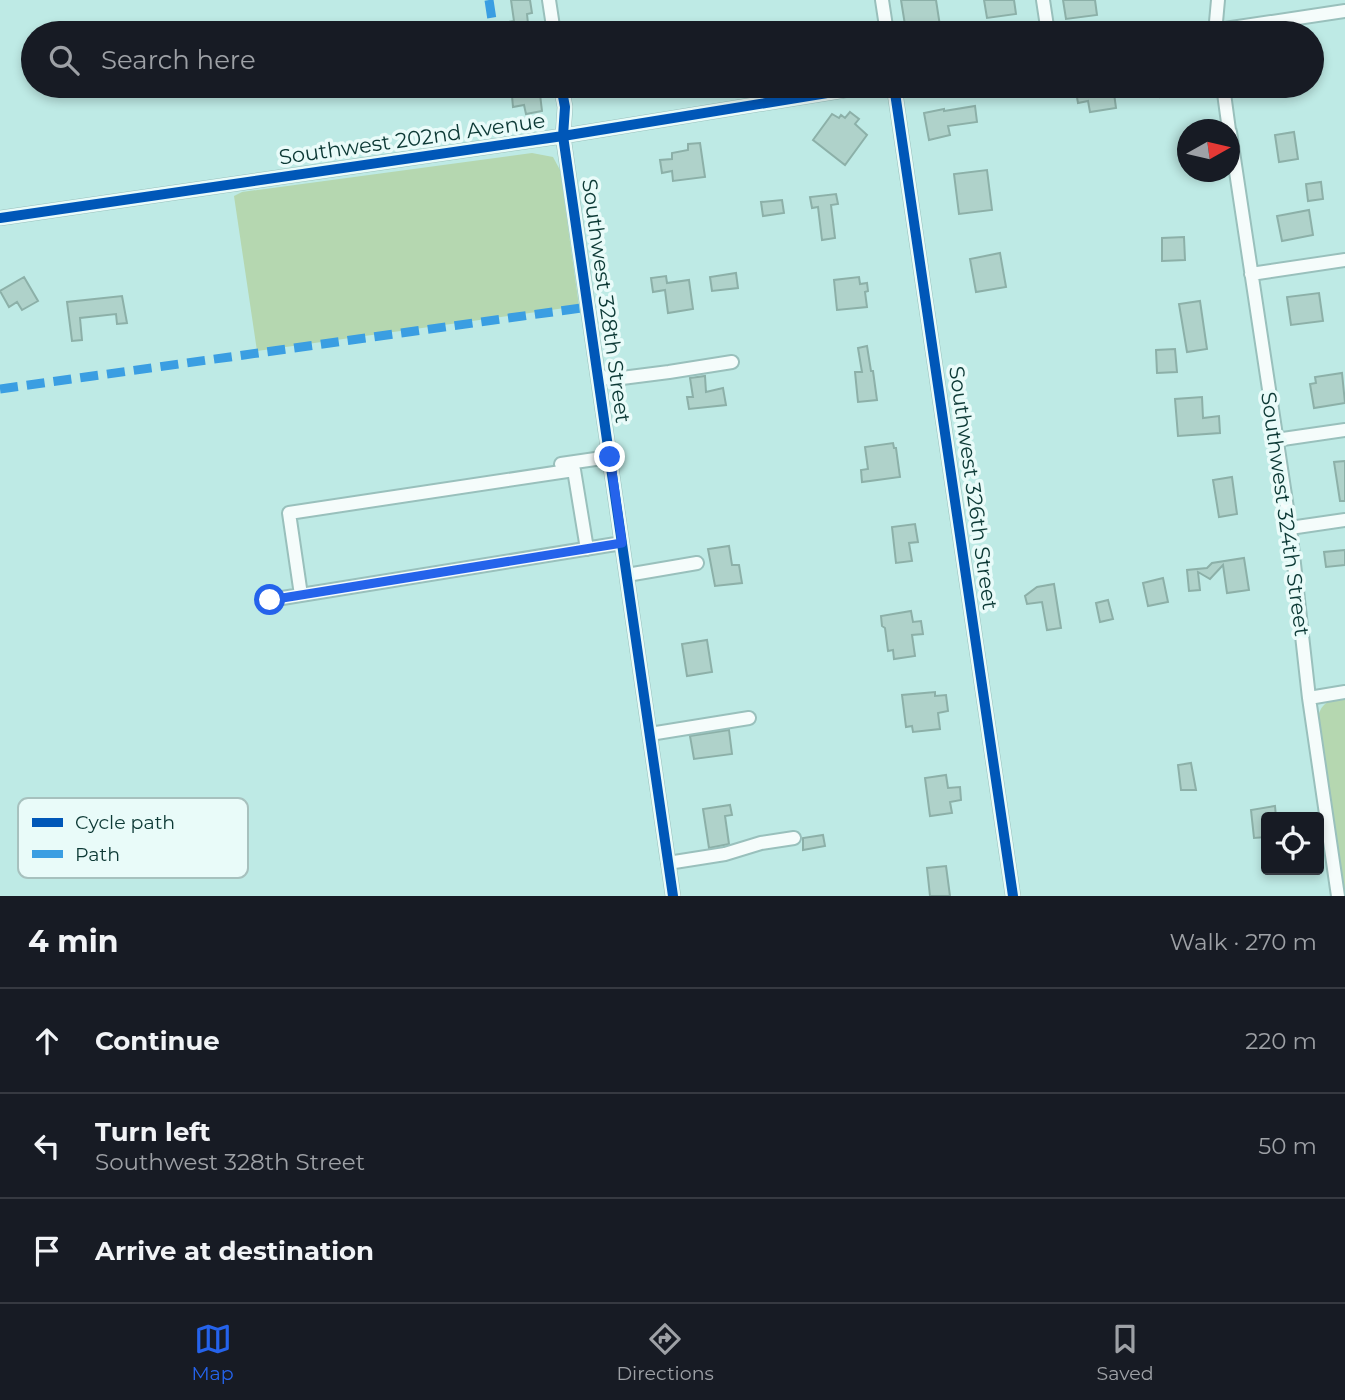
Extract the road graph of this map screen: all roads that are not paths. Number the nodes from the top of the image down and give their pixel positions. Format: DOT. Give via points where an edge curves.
graph roads {
  1 [pos="549,0"];
  2 [pos="882,0"];
  3 [pos="1043,0"];
  4 [pos="1217,0"];
  5 [pos="1345,11"];
  6 [pos="552,21"];
  7 [pos="885,21"];
  8 [pos="1046,21"];
  9 [pos="1216,21"];
  10 [pos="1283,21"];
  11 [pos="563,98"];
  12 [pos="796,98"];
  13 [pos="896,98"];
  14 [pos="1225,98"];
  15 [pos="1227,119"];
  16 [pos="563,136"];
  17 [pos="1237,182"];
  18 [pos="0,218"];
  19 [pos="1345,260"];
  20 [pos="1251,274"];
  21 [pos="732,362"];
  22 [pos="597,374"];
  23 [pos="1345,430"];
  24 [pos="1276,440"];
  25 [pos="610,457"];
  26 [pos="393,492"];
  27 [pos="1345,520"];
  28 [pos="1290,528"];
  29 [pos="622,543"];
  30 [pos="587,548"];
  31 [pos="697,562"];
  32 [pos="627,575"];
  33 [pos="300,595"];
  34 [pos="270,600"];
  35 [pos="1345,692"];
  36 [pos="1309,698"];
  37 [pos="749,718"];
  38 [pos="650,734"];
  39 [pos="794,838"];
  40 [pos="668,863"];
  41 [pos="673,896"];
  42 [pos="1013,896"];
  43 [pos="1338,896"];
  1 -- 6 [label="street"];
  2 -- 7 [label="street"];
  3 -- 8 [label="street"];
  4 -- 9 [label="street"];
  5 -- 10 [label="street"];
  11 -- 16 [label="street, Southwest 328th Street"];
  12 -- 16 [label="street, Southwest 202nd Avenue"];
  13 -- 42 [label="street, Southwest 326th Street"];
  14 -- 15 [label="street, Southwest 324th Street"];
  16 -- 18 [label="street, Southwest 202nd Avenue"];
  16 -- 22 [label="street, Southwest 328th Street"];
  17 -- 20 [label="street, Southwest 324th Street"];
  19 -- 20 [label="street"];
  20 -- 24 [label="street, Southwest 324th Street"];
  21 -- 22 [label="street" via="614,379"];
  22 -- 25 [label="street, Southwest 328th Street"];
  23 -- 24 [label="street"];
  24 -- 28 [label="street, Southwest 324th Street"];
  25 -- 26 [label="street"];
  25 -- 29 [label="street, Southwest 328th Street"];
  27 -- 28 [label="street"];
  28 -- 36 [label="street, Southwest 324th Street"];
  29 -- 30 [label="street"];
  29 -- 32 [label="street, Southwest 328th Street"];
  30 -- 33 [label="street"];
  30 -- 33 [label="street" via="574,470 289,513"];
  31 -- 32 [label="street"];
  32 -- 38 [label="street, Southwest 328th Street"];
  33 -- 34 [label="street"];
  35 -- 36 [label="street"];
  36 -- 43 [label="street, Southwest 324th Street"];
  37 -- 38 [label="street" via="698,720"];
  38 -- 40 [label="street, Southwest 328th Street"];
  39 -- 40 [label="street"];
  40 -- 41 [label="street, Southwest 328th Street"];
}
